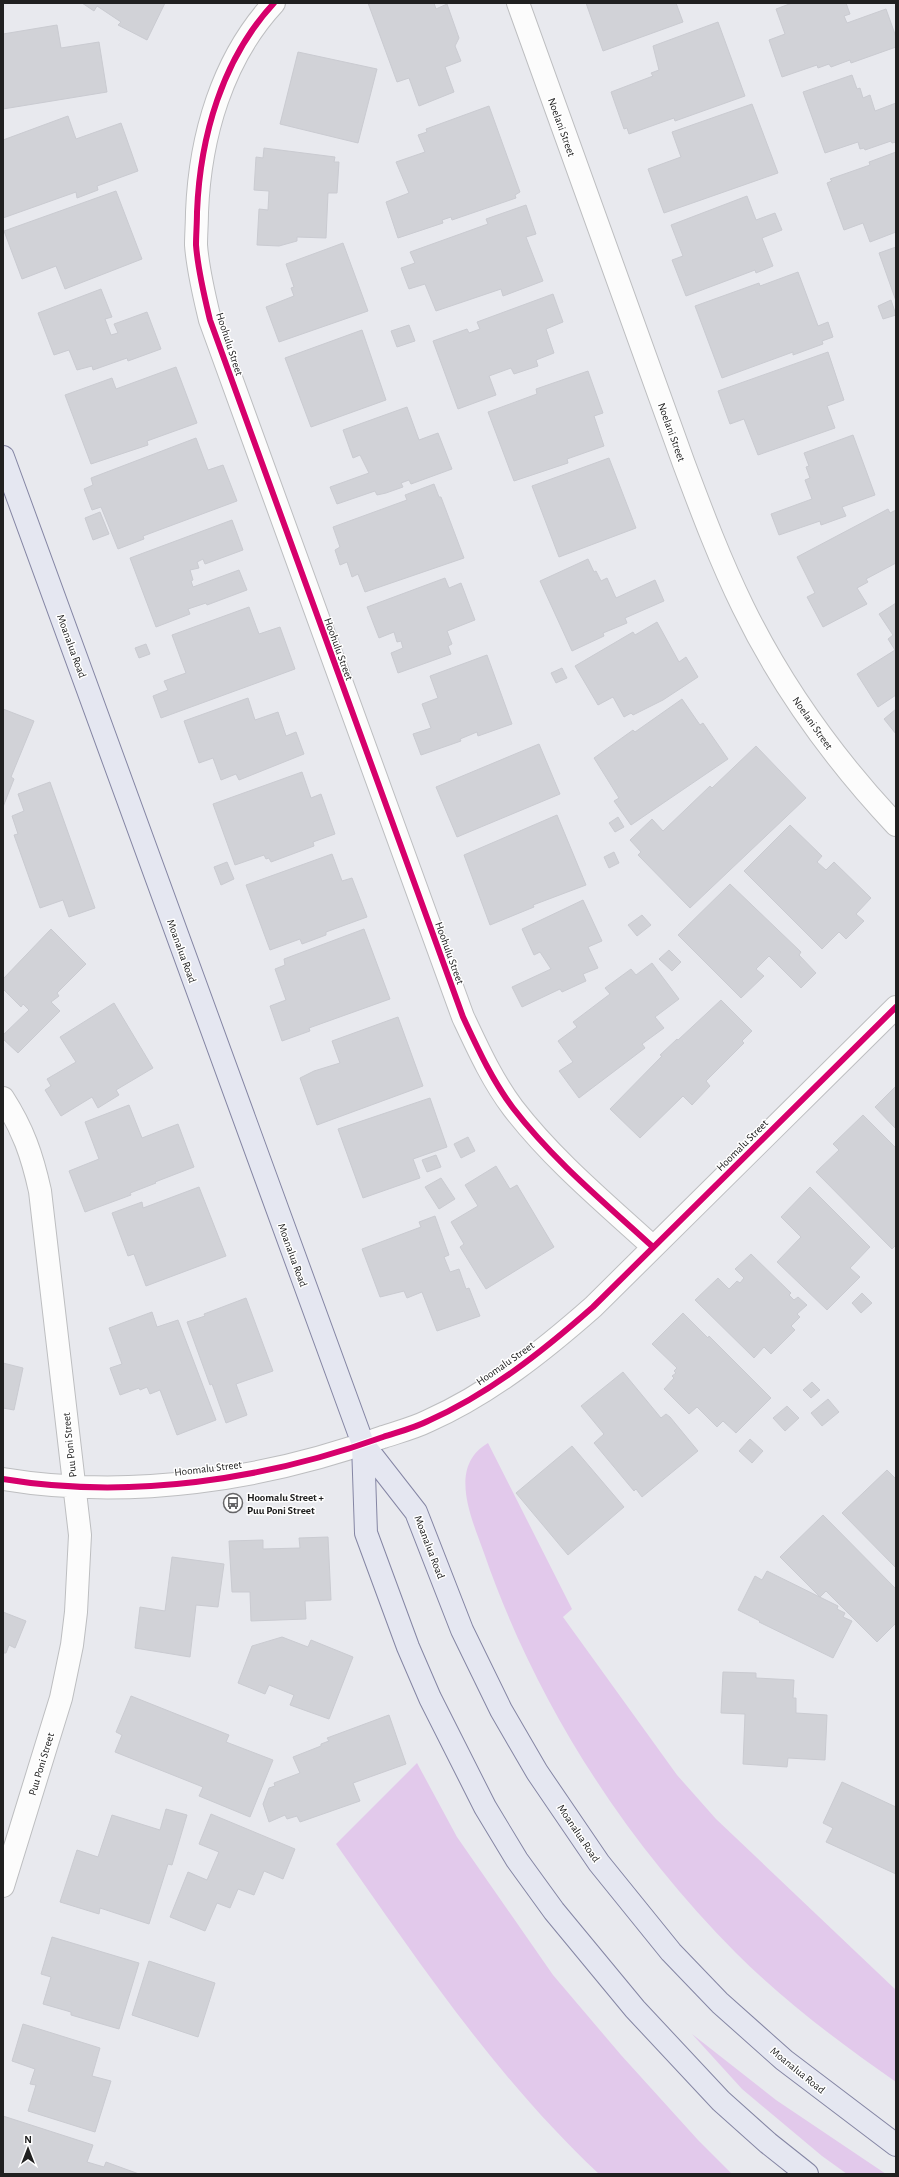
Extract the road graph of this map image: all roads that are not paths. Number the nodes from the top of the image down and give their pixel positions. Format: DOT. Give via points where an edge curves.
graph roads {
  1 [pos="274,3"];
  2 [pos="518,3"];
  3 [pos="3,457"];
  4 [pos="896,825"];
  5 [pos="896,1007"];
  6 [pos="3,1098"];
  7 [pos="653,1247"];
  8 [pos="363,1444"];
  9 [pos="3,1478"];
  10 [pos="74,1486"];
  11 [pos="3,1886"];
  12 [pos="896,2145"];
  13 [pos="807,2174"];
  1 -- 7 [label="street, Hoohulu Street" via="240,50 217,99 205,145 198,191 196,245 200,279 210,320 463,1017 487,1068 512,1107 537,1137"];
  2 -- 4 [label="street, Noelani Street" via="684,464 743,607 801,708 835,754"];
  3 -- 8 [label="main road, Moanalua Road"];
  5 -- 7 [label="street, Hoomalu Street"];
  6 -- 10 [label="street, Puu Poni Street" via="18,1121 32,1155 40,1191"];
  7 -- 8 [label="street, Hoomalu Street" via="587,1312 518,1368 428,1421"];
  8 -- 10 [label="street, Hoomalu Street" via="297,1464 211,1479 141,1486"];
  8 -- 12 [label="main road, Moanalua Road" via="416,1512 462,1630 501,1710 537,1772 599,1862 671,1952 720,2003 784,2060"];
  8 -- 13 [label="main road, Moanalua Road" via="366,1533 408,1647 430,1698 485,1807 517,1860 554,1911 635,2009 721,2101 768,2144"];
  9 -- 10 [label="street, Hoomalu Street"];
  10 -- 11 [label="street, Puu Poni Street" via="80,1535 72,1645 61,1698"];
}
